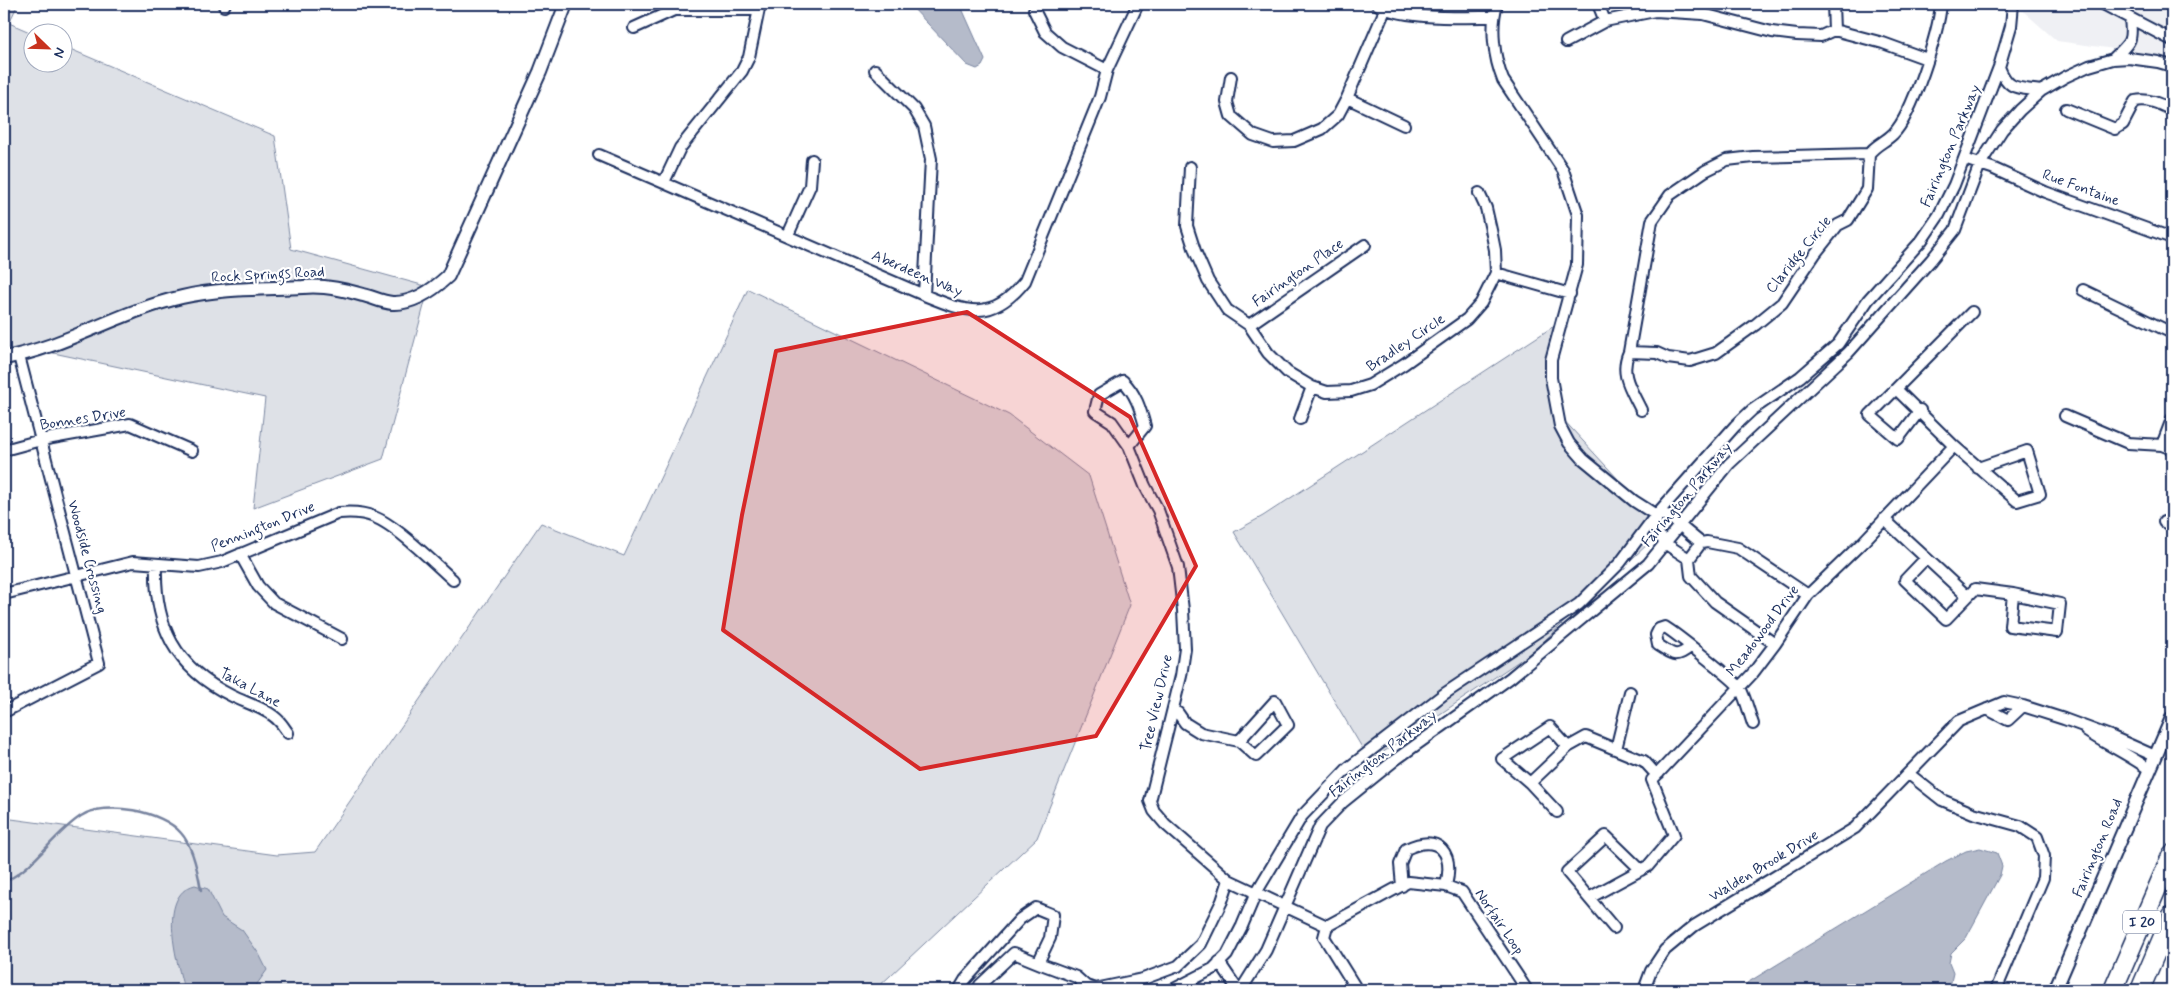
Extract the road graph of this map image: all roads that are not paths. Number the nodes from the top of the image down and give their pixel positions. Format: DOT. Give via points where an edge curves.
graph roads {
  1 [pos="566,4"];
  2 [pos="1138,4"];
  3 [pos="1497,4"];
  4 [pos="1598,4"];
  5 [pos="1833,4"];
  6 [pos="1941,4"];
  7 [pos="2013,4"];
  8 [pos="2103,4"];
  9 [pos="759,7"];
  10 [pos="1381,7"];
  11 [pos="1034,10"];
  12 [pos="1493,17"];
  13 [pos="2130,19"];
  14 [pos="1605,21"];
  15 [pos="634,28"];
  16 [pos="1834,30"];
  17 [pos="2172,40"];
  18 [pos="1566,42"];
  19 [pos="1927,59"];
  20 [pos="2113,59"];
  21 [pos="2172,66"];
  22 [pos="1999,67"];
  23 [pos="875,70"];
  24 [pos="1107,70"];
  25 [pos="1232,78"];
  26 [pos="2042,91"];
  27 [pos="1347,98"];
  28 [pos="2066,109"];
  29 [pos="2172,110"];
  30 [pos="1404,125"];
  31 [pos="599,154"];
  32 [pos="1869,154"];
  33 [pos="1964,159"];
  34 [pos="812,160"];
  35 [pos="1980,164"];
  36 [pos="1190,167"];
  37 [pos="664,182"];
  38 [pos="1479,193"];
  39 [pos="788,235"];
  40 [pos="2172,238"];
  41 [pos="1365,245"];
  42 [pos="1496,273"];
  43 [pos="2083,290"];
  44 [pos="1570,294"];
  45 [pos="924,295"];
  46 [pos="1972,312"];
  47 [pos="1249,325"];
  48 [pos="2172,332"];
  49 [pos="1629,352"];
  50 [pos="19,356"];
  51 [pos="4,358"];
  52 [pos="1312,387"];
  53 [pos="1897,390"];
  54 [pos="1641,410"];
  55 [pos="1920,410"];
  56 [pos="2065,416"];
  57 [pos="1300,419"];
  58 [pos="2172,419"];
  59 [pos="41,440"];
  60 [pos="2162,445"];
  61 [pos="1129,446"];
  62 [pos="1954,446"];
  63 [pos="4,450"];
  64 [pos="2172,450"];
  65 [pos="192,451"];
  66 [pos="1978,468"];
  67 [pos="1656,515"];
  68 [pos="1884,519"];
  69 [pos="1681,525"];
  70 [pos="1701,543"];
  71 [pos="1666,544"];
  72 [pos="240,554"];
  73 [pos="1926,558"];
  74 [pos="1689,559"];
  75 [pos="156,564"];
  76 [pos="76,575"];
  77 [pos="454,580"];
  78 [pos="4,594"];
  79 [pos="2013,594"];
  80 [pos="1808,595"];
  81 [pos="1967,596"];
  82 [pos="342,638"];
  83 [pos="1775,644"];
  84 [pos="1690,647"];
  85 [pos="1739,687"];
  86 [pos="1630,692"];
  87 [pos="2023,706"];
  88 [pos="1987,709"];
  89 [pos="1172,710"];
  90 [pos="4,712"];
  91 [pos="2172,718"];
  92 [pos="2073,722"];
  93 [pos="1753,724"];
  94 [pos="288,734"];
  95 [pos="1239,741"];
  96 [pos="1568,747"];
  97 [pos="1616,749"];
  98 [pos="2155,756"];
  99 [pos="2150,770"];
  100 [pos="1659,773"];
  101 [pos="1909,774"];
  102 [pos="1530,783"];
  103 [pos="1557,812"];
  104 [pos="2172,854"];
  105 [pos="1641,870"];
  106 [pos="1229,880"];
  107 [pos="1402,886"];
  108 [pos="1446,886"];
  109 [pos="1256,893"];
  110 [pos="1589,898"];
  111 [pos="1285,905"];
  112 [pos="2172,915"];
  113 [pos="1327,926"];
  114 [pos="1614,928"];
  115 [pos="1219,962"];
  116 [pos="1041,964"];
  117 [pos="959,990"];
  118 [pos="978,990"];
  119 [pos="1172,990"];
  120 [pos="1240,990"];
  121 [pos="1357,990"];
  122 [pos="1527,990"];
  123 [pos="1644,990"];
  124 [pos="1996,990"];
  125 [pos="2055,990"];
  126 [pos="2113,990"];
  127 [pos="2140,990"];
  1 -- 50 [label="street, Rock Springs Road" via="540,72 448,276 437,287 407,301 392,303 344,289 312,286 183,297 121,316 62,343"];
  2 -- 24 [label="street, Aberdeen Way"];
  3 -- 12 [label="street"];
  4 -- 14 [label="street"];
  5 -- 16 [label="street"];
  6 -- 19 [label="street" via="1933,46"];
  7 -- 22 [label="street, Fairington Parkway" via="2011,26"];
  8 -- 13 [label="street"];
  9 -- 15 [label="street" via="674,10"];
  9 -- 37 [label="street" via="742,71 680,148"];
  10 -- 12 [label="street" via="1424,15"];
  10 -- 27 [label="street"];
  11 -- 24 [label="street" via="1045,32 1062,47"];
  12 -- 44 [label="street" via="1497,66 1563,170 1571,189 1579,235 1577,265"];
  13 -- 17 [label="street"];
  13 -- 20 [label="street" via="2130,41"];
  14 -- 16 [label="street" via="1655,11 1678,11 1704,14 1772,32 1821,36"];
  14 -- 18 [label="street"];
  16 -- 19 [label="street"];
  19 -- 32 [label="street" via="1904,120 1893,135"];
  20 -- 21 [label="street, Fairington Parkway" via="2129,58"];
  20 -- 26 [label="street, Fairington Parkway" via="2089,66"];
  22 -- 26 [label="street" via="2010,86"];
  22 -- 33 [label="street, Fairington Parkway"];
  23 -- 45 [label="street" via="914,109 924,126 931,159"];
  24 -- 45 [label="street, Aberdeen Way" via="1100,97 1025,281 1014,296 982,311 959,309"];
  25 -- 27 [label="street" via="1227,102 1231,116 1253,135 1273,142 1294,141 1322,130 1338,115"];
  26 -- 35 [label="street, Fairington Parkway" via="2002,130"];
  27 -- 30 [label="street"];
  28 -- 29 [label="street" via="2116,129 2123,124 2135,101 2143,99"];
  31 -- 37 [label="street, Aberdeen Way"];
  32 -- 49 [label="street, Claridge Circle" via="1867,189 1848,220 1838,225 1782,303 1716,353 1690,360 1668,358 1657,353"];
  32 -- 49 [label="street" via="1728,160 1704,171 1670,195 1652,221"];
  33 -- 35 [label="street, Rue Fontaine"];
  33 -- 67 [label="street, Fairington Parkway" via="1939,215 1922,240 1868,300 1838,344 1800,378 1752,410"];
  34 -- 39 [label="street" via="810,186"];
  35 -- 40 [label="street, Rue Fontaine" via="2045,192"];
  35 -- 69 [label="street, Fairington Parkway" via="1955,230 1931,260 1848,353 1729,464"];
  36 -- 47 [label="street, Bradley Circle" via="1187,226 1195,251 1208,281 1227,310"];
  37 -- 39 [label="street, Aberdeen Way"];
  38 -- 42 [label="street, Bradley Circle" via="1491,230"];
  39 -- 45 [label="street, Aberdeen Way"];
  41 -- 47 [label="street, Fairington Place"];
  42 -- 44 [label="street"];
  42 -- 52 [label="street, Bradley Circle" via="1481,303 1467,319 1404,364 1370,385 1350,391 1327,392"];
  43 -- 48 [label="street"];
  44 -- 67 [label="street" via="1551,360 1560,426 1583,459"];
  46 -- 53 [label="street"];
  47 -- 52 [label="street, Bradley Circle" via="1268,353 1287,372"];
  49 -- 54 [label="street" via="1625,375"];
  50 -- 51 [label="street, Rock Springs Road"];
  50 -- 59 [label="street, Woodside Crossing"];
  52 -- 57 [label="street"];
  53 -- 55 [label="street"];
  53 -- 55 [label="street" via="1870,415 1898,439"];
  55 -- 62 [label="street"];
  56 -- 60 [label="street" via="2128,443"];
  58 -- 60 [label="street"];
  59 -- 63 [label="street, Bonnes Drive"];
  59 -- 65 [label="street, Bonnes Drive" via="130,424"];
  59 -- 76 [label="street, Woodside Crossing"];
  60 -- 64 [label="street"];
  61 -- 61 [label="street, Tree View Drive" via="1145,426 1140,405 1123,381 1099,395 1094,410 1112,422"];
  61 -- 89 [label="street, Tree View Drive" via="1158,510 1178,567 1185,649"];
  62 -- 66 [label="street"];
  62 -- 68 [label="street, Meadowood Drive"];
  66 -- 66 [label="street" via="2017,501 2040,494 2027,451"];
  67 -- 69 [label="street" via="1667,515"];
  67 -- 71 [label="street" via="1656,531"];
  67 -- 109 [label="street, Fairington Parkway" via="1620,563 1579,604 1444,694 1348,768 1302,816"];
  68 -- 73 [label="street"];
  68 -- 80 [label="street, Meadowood Drive"];
  69 -- 70 [label="street"];
  69 -- 71 [label="street, Fairington Parkway"];
  70 -- 74 [label="street"];
  70 -- 80 [label="street" via="1738,548"];
  71 -- 74 [label="street"];
  71 -- 111 [label="street, Fairington Parkway" via="1648,564 1510,678 1395,760 1343,802 1320,826"];
  72 -- 75 [label="street, Pennington Drive" via="222,562 199,566"];
  72 -- 77 [label="street, Pennington Drive" via="339,513 355,512 390,526"];
  72 -- 82 [label="street" via="258,586 274,603"];
  73 -- 81 [label="street"];
  73 -- 81 [label="street" via="1905,580 1946,619"];
  74 -- 83 [label="street" via="1692,576 1714,602"];
  75 -- 76 [label="street, Pennington Drive" via="133,562"];
  75 -- 94 [label="street, Taka Lane" via="155,589 163,626 189,666 208,684 279,720"];
  76 -- 78 [label="street, Pennington Drive"];
  76 -- 90 [label="street, Woodside Crossing" via="99,663"];
  79 -- 79 [label="street" via="2060,604 2057,632 2010,626"];
  79 -- 81 [label="street" via="1975,590"];
  80 -- 83 [label="street, Meadowood Drive"];
  83 -- 85 [label="street, Meadowood Drive"];
  84 -- 85 [label="street"];
  85 -- 93 [label="street"];
  85 -- 100 [label="street, Meadowood Drive"];
  86 -- 97 [label="street"];
  87 -- 88 [label="street, Walden Brook Drive" via="2004,702"];
  87 -- 88 [label="street" via="2008,720"];
  87 -- 92 [label="street, Walden Brook Drive"];
  88 -- 101 [label="street, Walden Brook Drive" via="1959,721"];
  89 -- 95 [label="street" via="1201,733"];
  89 -- 106 [label="street, Tree View Drive" via="1150,801 1165,824"];
  91 -- 98 [label="street, Fairington Road"];
  92 -- 98 [label="street, Walden Brook Drive"];
  92 -- 99 [label="street, Walden Brook Drive"];
  95 -- 95 [label="street" via="1245,734 1275,701 1288,725 1256,756"];
  96 -- 97 [label="street" via="1586,737"];
  96 -- 102 [label="street"];
  96 -- 102 [label="street" via="1550,727 1502,759"];
  97 -- 100 [label="street" via="1644,761"];
  98 -- 99 [label="street, Fairington Road"];
  99 -- 125 [label="street, Fairington Road"];
  100 -- 105 [label="street" via="1652,780 1674,835"];
  101 -- 123 [label="street, Walden Brook Drive" via="1855,828 1694,926 1665,950 1651,971"];
  101 -- 124 [label="street" via="1942,800 1973,813 2020,826 2037,838 2044,856 2043,878"];
  102 -- 103 [label="street"];
  104 -- 126 [label="highway, I 20"];
  105 -- 110 [label="street"];
  105 -- 110 [label="street" via="1606,836 1567,872"];
  106 -- 109 [label="street, Tree View Drive"];
  106 -- 116 [label="street" via="1201,944 1178,966 1144,979 1095,989"];
  107 -- 108 [label="street, Norfair Loop" via="1408,882"];
  107 -- 108 [label="street" via="1400,864 1406,849 1418,843 1429,843 1446,853 1449,868"];
  107 -- 113 [label="street, Norfair Loop"];
  108 -- 122 [label="street, Norfair Loop" via="1462,892"];
  109 -- 111 [label="street, Tree View Drive"];
  109 -- 115 [label="street, Fairington Parkway" via="1227,955"];
  110 -- 114 [label="street"];
  111 -- 113 [label="street"];
  111 -- 120 [label="street, Fairington Parkway" via="1266,950"];
  112 -- 127 [label="highway, I 20"];
  113 -- 121 [label="street" via="1324,937"];
  115 -- 119 [label="street, Fairington Parkway"];
  115 -- 120 [label="street"];
  116 -- 117 [label="street" via="1039,961 1050,938 1053,914 1036,908 1020,919"];
  116 -- 118 [label="street" via="1014,953"];
}
